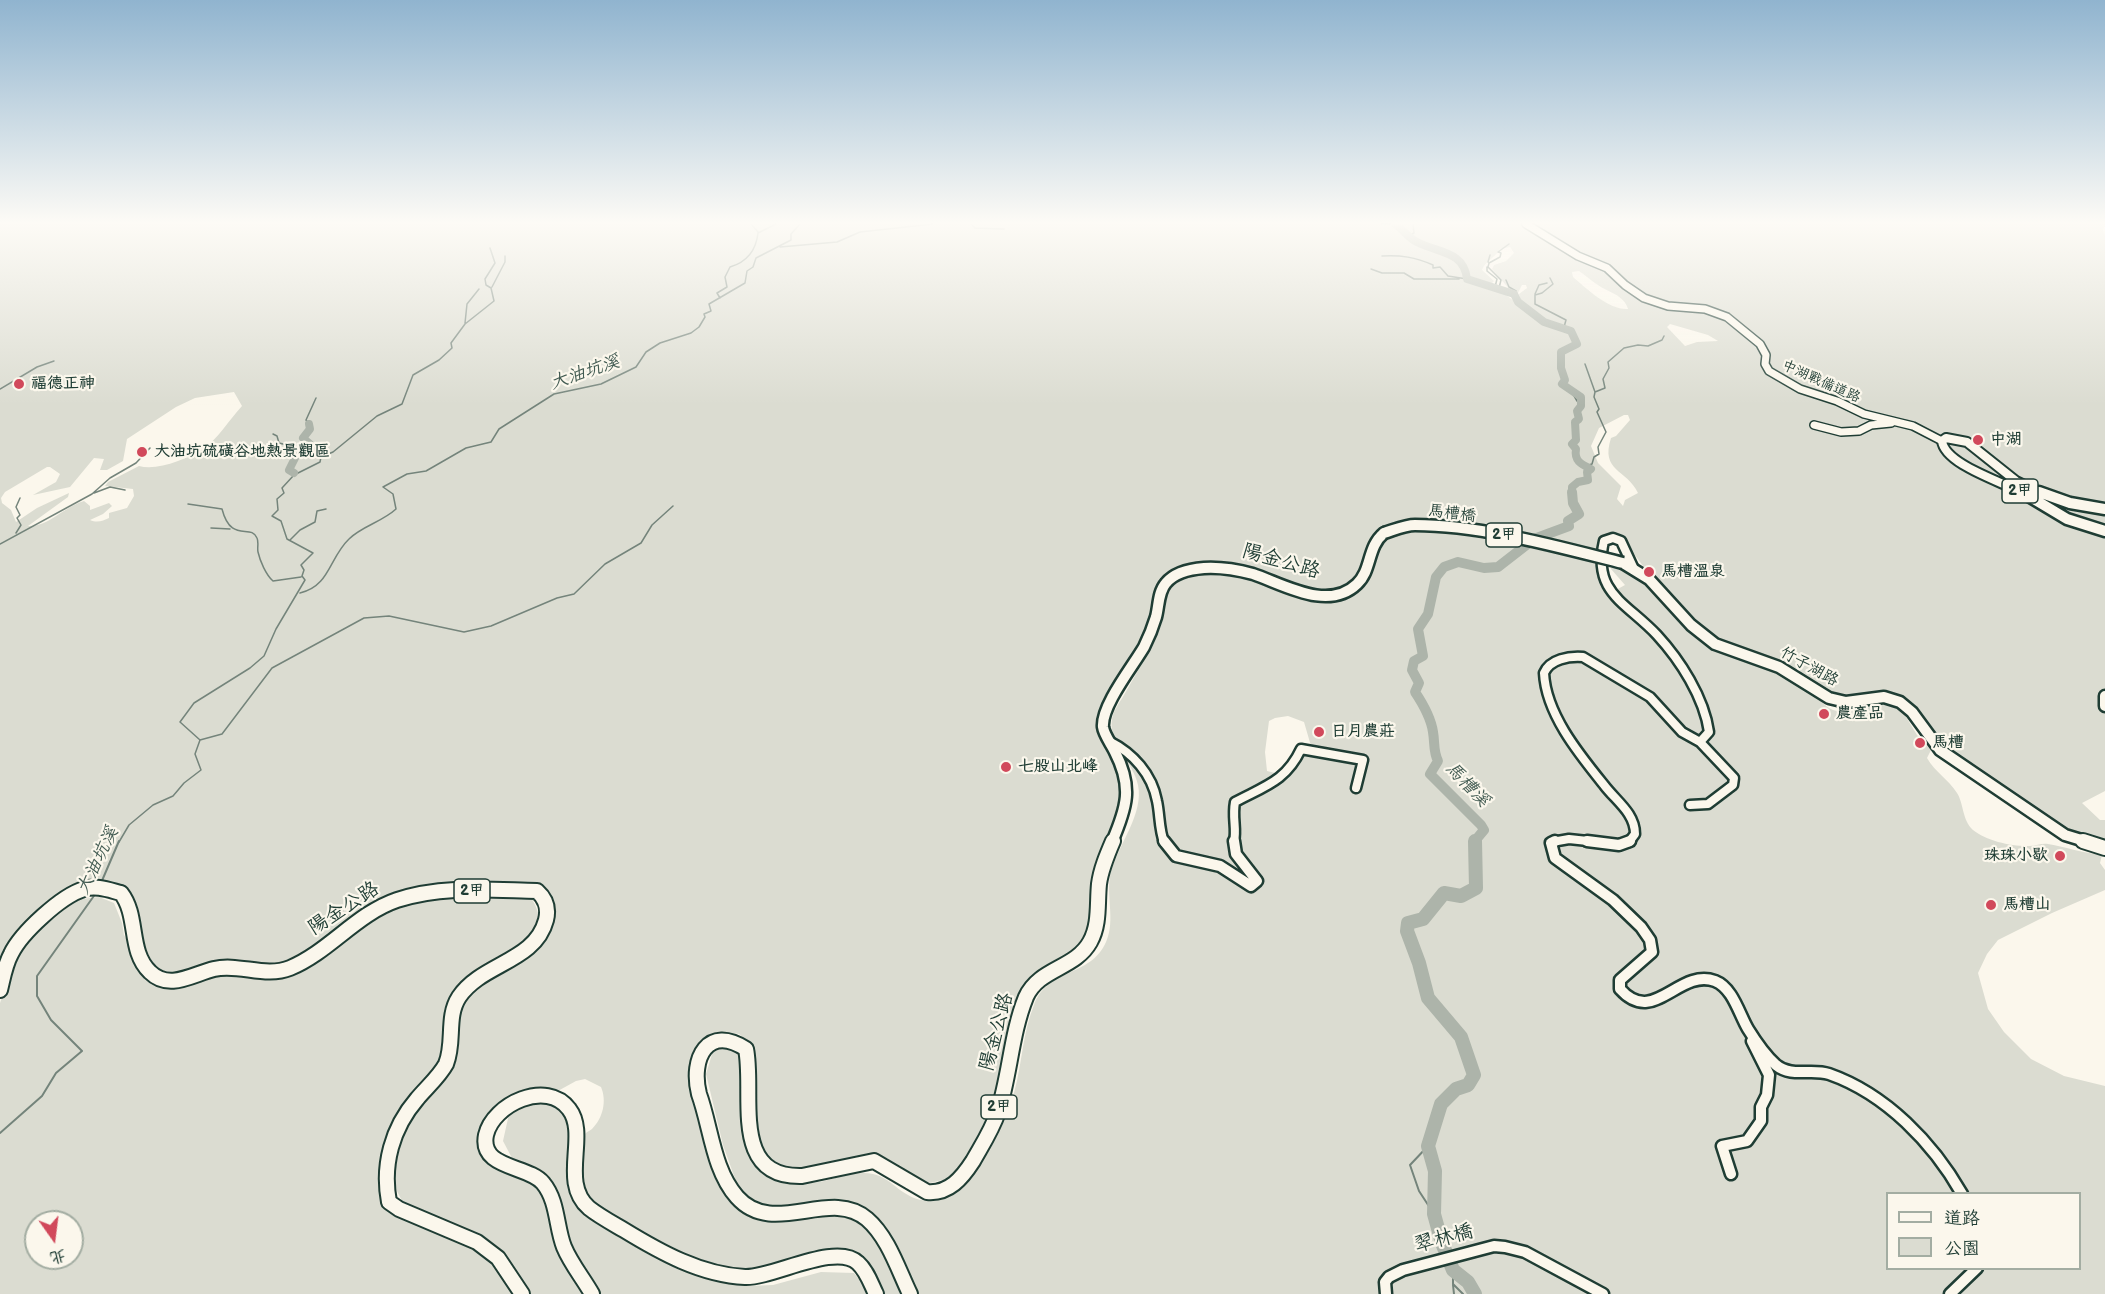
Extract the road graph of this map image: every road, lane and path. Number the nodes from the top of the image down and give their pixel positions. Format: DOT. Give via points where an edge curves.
graph roads {
  1 [pos="1624,284"];
  2 [pos="1896,420"];
  3 [pos="1814,425"];
  4 [pos="1942,441"];
  5 [pos="2105,509"];
  6 [pos="2105,531"];
  7 [pos="1384,533"];
  8 [pos="1628,565"];
  9 [pos="2105,696"];
  10 [pos="2105,706"];
  11 [pos="1109,741"];
  12 [pos="1700,742"];
  13 [pos="1356,788"];
  14 [pos="1690,805"];
  15 [pos="2105,848"];
  16 [pos="0,990"];
  17 [pos="1746,1027"];
  18 [pos="1731,1174"];
  19 [pos="1961,1192"];
  20 [pos="1976,1270"];
  21 [pos="522,1294"];
  22 [pos="592,1294"];
  23 [pos="876,1294"];
  24 [pos="910,1294"];
  25 [pos="1386,1294"];
  26 [pos="1603,1294"];
  27 [pos="1950,1294"];
  1 -- 2 [label="street, 中湖戰備道路" via="1668,306 1705,309 1727,317 1760,344 1769,371 1800,389 1864,414"];
  2 -- 3 [label="street" via="1859,431 1840,432"];
  2 -- 4 [label="street, 中湖戰備道路"];
  4 -- 5 [label="main road, 2甲" via="1959,439 1978,448 2006,474 2054,499"];
  4 -- 6 [label="main road, 2甲" via="1947,454 1962,463 2029,495 2070,521"];
  7 -- 8 [label="main road, 馬槽橋 / 2甲, bridge" via="1413,525 1460,529 1542,542"];
  7 -- 11 [label="main road, 陽金公路 / 2甲" via="1371,546 1363,577 1353,588 1337,594 1305,594 1229,569 1197,569 1170,578 1162,588 1155,621 1107,709 1103,728"];
  8 -- 12 [label="street" via="1621,541 1604,541 1600,565 1607,585 1617,601 1658,636 1693,688 1709,724 1709,732"];
  8 -- 15 [label="main road, 竹子湖路 / 2甲" via="1715,644 1779,667 1824,697 1838,701 1894,699 1909,708 1940,750 2065,835"];
  9 -- 10 [label="main road"];
  11 -- 13 [label="street" via="1138,761 1151,781 1158,824 1169,850 1187,861 1229,869 1251,886 1257,881 1236,854 1232,819 1235,802 1285,775 1301,749 1363,760"];
  11 -- 24 [label="main road, 陽金公路 / 2甲" via="1127,781 1128,797 1100,876 1099,911 1092,939 1082,954 1044,973 1031,987 1019,1021 998,1114 970,1165 950,1187 939,1193 926,1193 886,1164 874,1161 805,1176 790,1176 765,1165 750,1139 750,1068 746,1049 732,1040 716,1041 697,1059 695,1084 723,1170 739,1199 768,1215 838,1208 860,1214 881,1236"];
  12 -- 14 [label="street" via="1728,770 1734,778 1733,785 1713,803"];
  12 -- 17 [label="street" via="1682,732 1650,698 1589,660 1575,656 1560,659 1545,669 1545,689 1556,712 1587,762 1628,812 1635,828 1631,841 1614,845 1562,838 1551,843 1555,858 1632,916 1650,938 1652,952 1620,980 1620,988 1630,999 1644,1003 1682,985 1712,980 1724,986"];
  16 -- 21 [label="main road, 陽金公路 / 2甲" via="12,951 23,937 56,906 83,890 122,893 130,906 136,950 150,972 169,981 224,967 281,971 378,909 419,894 537,891 548,905 541,935 470,984 457,1001 447,1063 399,1125 386,1174 389,1202 477,1242 498,1258"];
  17 -- 18 [label="street" via="1769,1075 1767,1095 1761,1107 1761,1121 1747,1141 1722,1146"];
  17 -- 19 [label="street" via="1782,1070 1826,1073 1878,1102 1941,1159"];
  20 -- 27 [label="street"];
  22 -- 23 [label="main road" via="564,1247 548,1190 523,1170 495,1161 487,1150 485,1140 496,1115 508,1104 536,1096 555,1099 570,1109 575,1124 575,1187 580,1198 652,1248 734,1277 768,1276 826,1258 850,1258 859,1262"];
  25 -- 26 [label="street, 翠林橋" via="1385,1282 1403,1270 1494,1246 1525,1252"];
}
